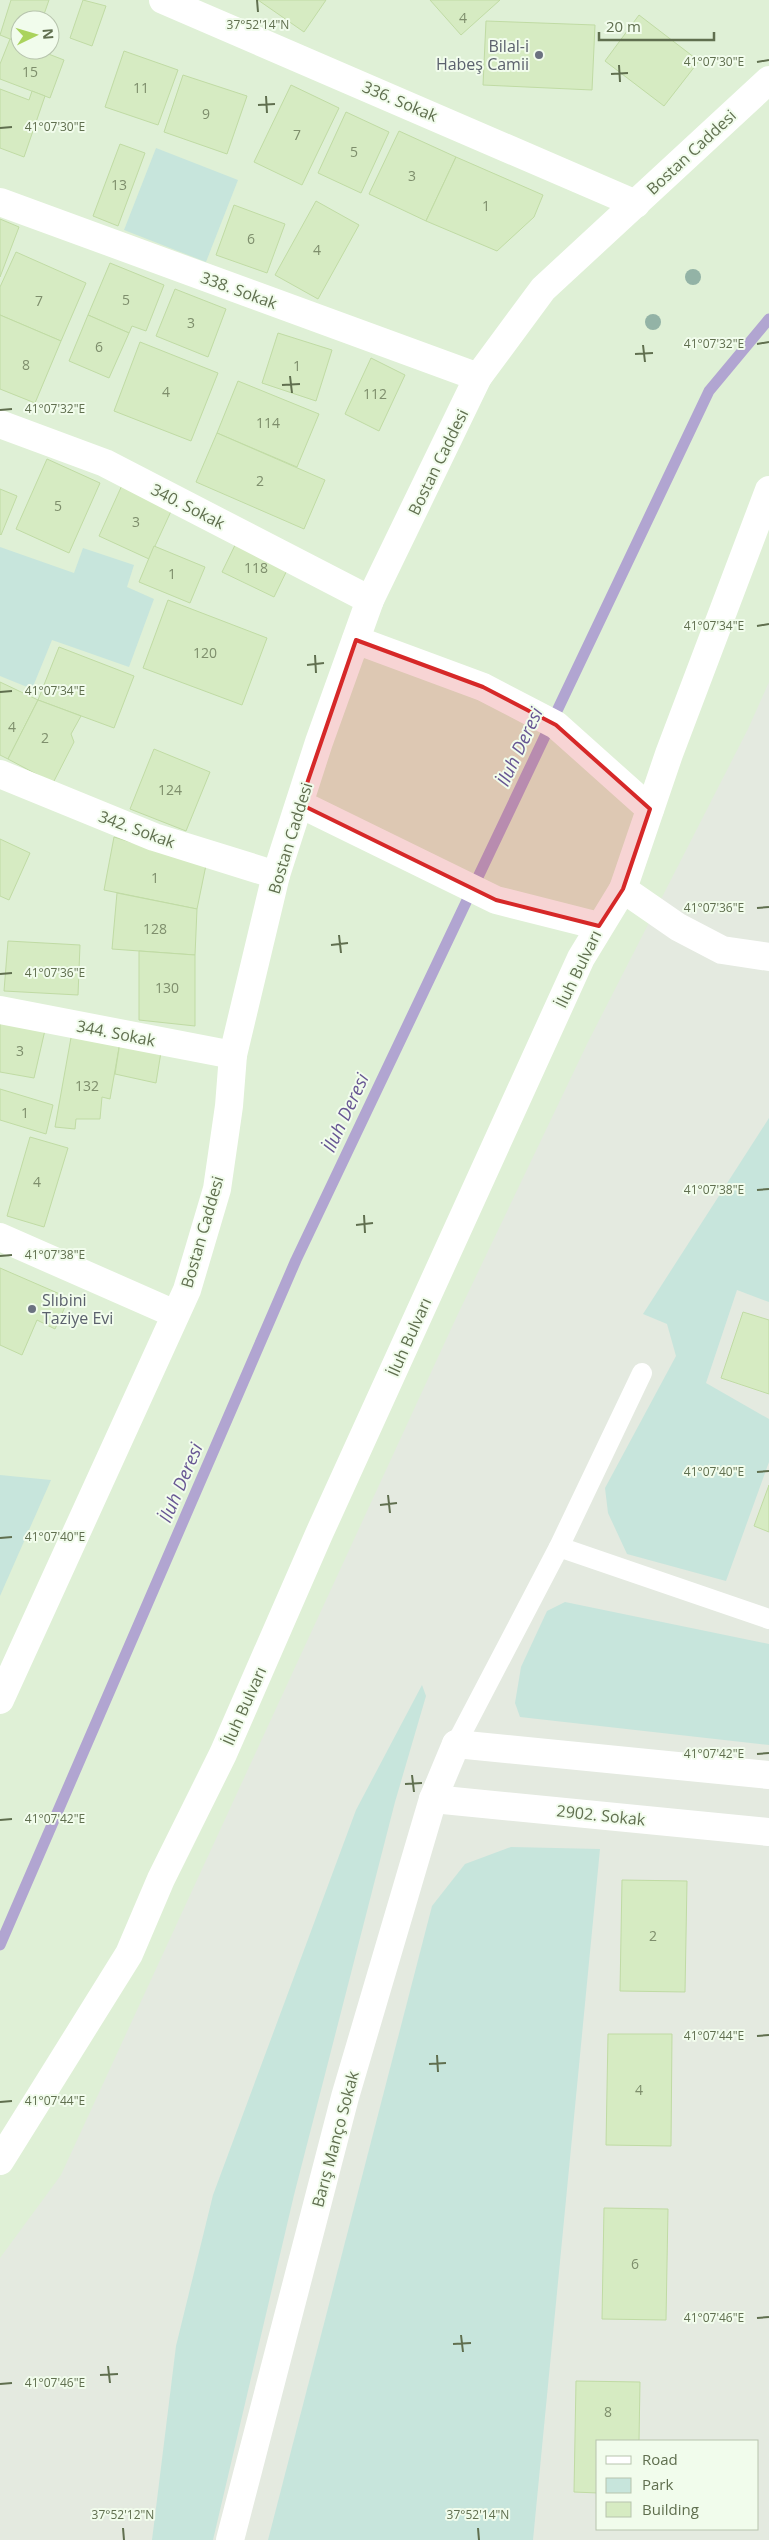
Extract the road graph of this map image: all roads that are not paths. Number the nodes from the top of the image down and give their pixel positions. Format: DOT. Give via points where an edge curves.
graph roads {
  1 [pos="177,2"];
  2 [pos="769,80"];
  3 [pos="0,202"];
  4 [pos="636,204"];
  5 [pos="478,377"];
  6 [pos="0,424"];
  7 [pos="769,490"];
  8 [pos="370,600"];
  9 [pos="356,640"];
  10 [pos="0,774"];
  11 [pos="300,804"];
  12 [pos="650,810"];
  13 [pos="276,875"];
  14 [pos="623,889"];
  15 [pos="599,926"];
  16 [pos="769,957"];
  17 [pos="0,1010"];
  18 [pos="233,1055"];
  19 [pos="0,1237"];
  20 [pos="175,1314"];
  21 [pos="642,1373"];
  22 [pos="559,1547"];
  23 [pos="769,1618"];
  24 [pos="0,1700"];
  25 [pos="456,1744"];
  26 [pos="769,1775"];
  27 [pos="433,1798"];
  28 [pos="769,1832"];
  29 [pos="0,2161"];
  30 [pos="230,2540"];
  1 -- 4 [label="street, 336. Sokak"];
  2 -- 4 [label="street, Bostan Caddesi"];
  3 -- 5 [label="street, 338. Sokak"];
  4 -- 5 [label="street, Bostan Caddesi" via="543,289"];
  5 -- 8 [label="street, Bostan Caddesi"];
  6 -- 8 [label="street, 340. Sokak" via="105,463"];
  7 -- 12 [label="street, İluh Bulvarı"];
  8 -- 9 [label="street, Bostan Caddesi"];
  9 -- 11 [label="street, Bostan Caddesi" via="318,742"];
  9 -- 12 [label="street" via="484,688 556,725"];
  10 -- 13 [label="street, 342. Sokak" via="154,837"];
  11 -- 13 [label="street, Bostan Caddesi"];
  11 -- 15 [label="street" via="496,900"];
  12 -- 14 [label="street, İluh Bulvarı"];
  13 -- 18 [label="street, Bostan Caddesi"];
  14 -- 15 [label="street, İluh Bulvarı"];
  14 -- 16 [label="street" via="678,927 722,950"];
  15 -- 29 [label="street, İluh Bulvarı" via="581,958 319,1534 223,1754 161,1879 129,1954"];
  17 -- 18 [label="street, 344. Sokak"];
  18 -- 20 [label="street, Bostan Caddesi" via="218,1190 186,1290"];
  19 -- 20 [label="street"];
  20 -- 24 [label="street, Bostan Caddesi"];
  21 -- 22 [label="lane"];
  22 -- 23 [label="lane"];
  22 -- 25 [label="lane"];
  25 -- 26 [label="street"];
  25 -- 27 [label="street, Barış Manço Sokak"];
  27 -- 28 [label="street, 2902. Sokak"];
  27 -- 30 [label="street, Barış Manço Sokak" via="346,2096"];
}
